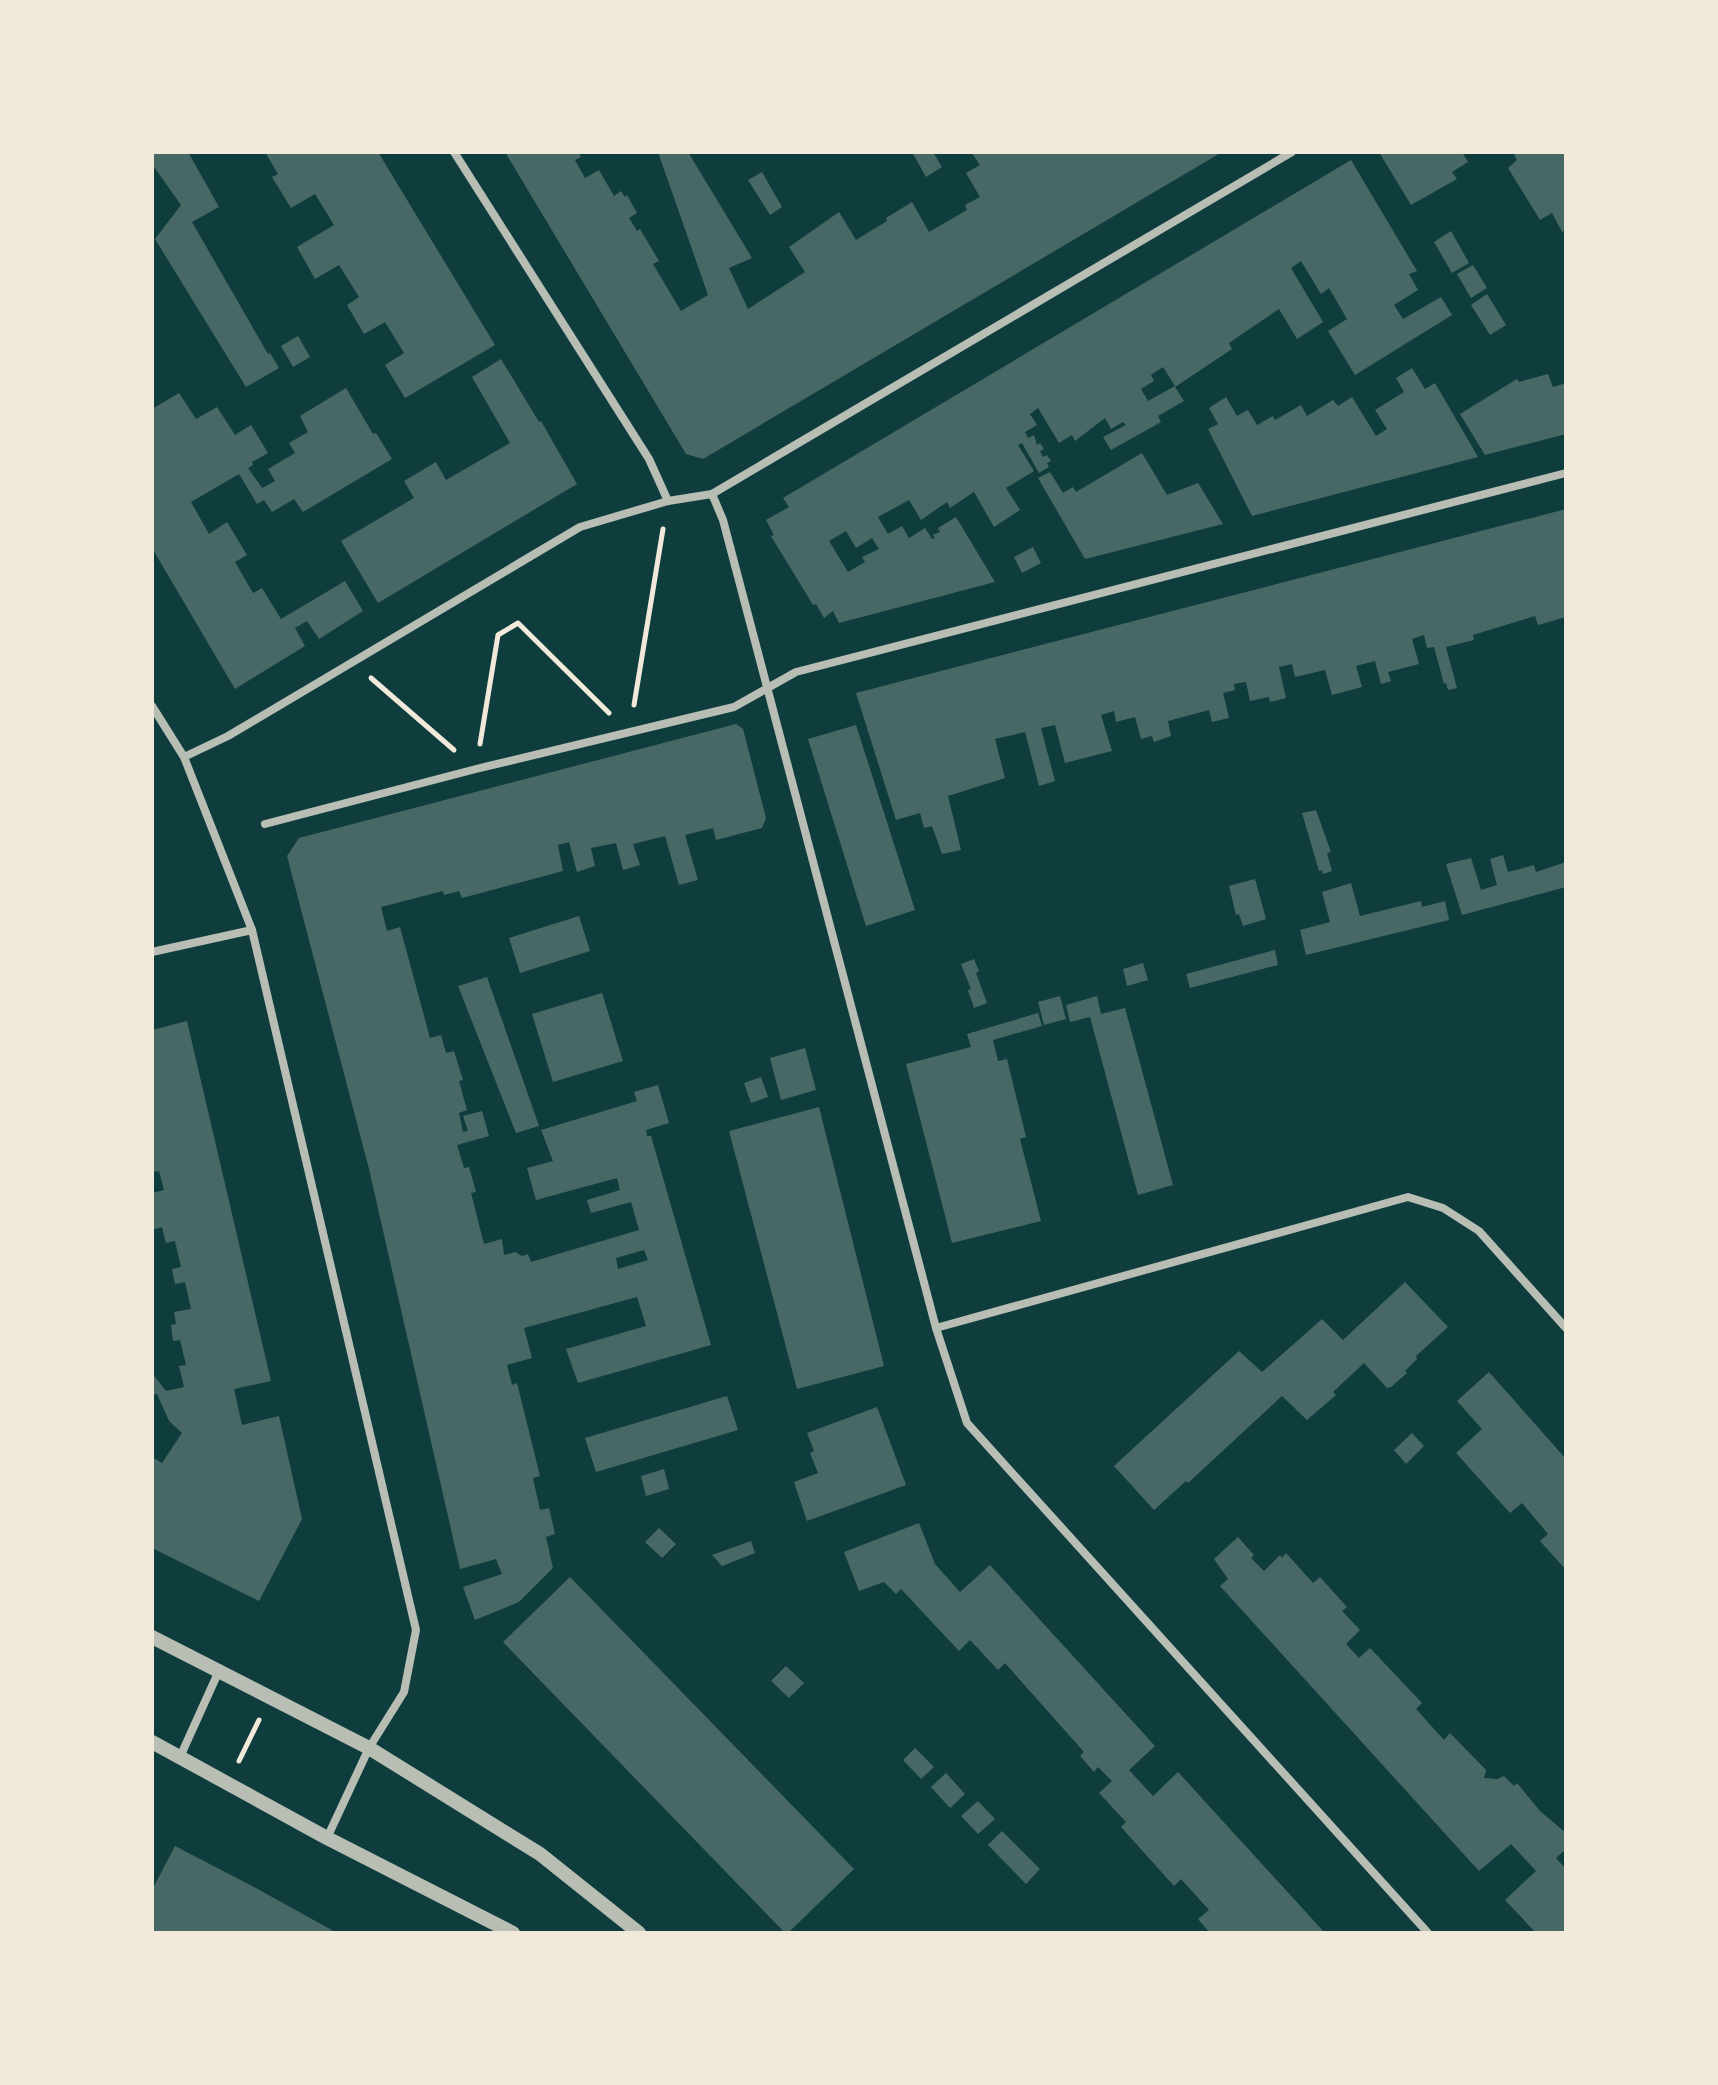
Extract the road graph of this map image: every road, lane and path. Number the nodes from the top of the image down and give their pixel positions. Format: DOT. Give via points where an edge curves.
graph roads {
  1 [pos="454,152"];
  2 [pos="1292,152"];
  3 [pos="1566,473"];
  4 [pos="712,494"];
  5 [pos="668,501"];
  6 [pos="352,662"];
  7 [pos="767,688"];
  8 [pos="152,706"];
  9 [pos="630,733"];
  10 [pos="184,757"];
  11 [pos="476,769"];
  12 [pos="265,824"];
  13 [pos="252,930"];
  14 [pos="152,952"];
  15 [pos="936,1328"];
  16 [pos="1566,1328"];
  17 [pos="152,1637"];
  18 [pos="218,1673"];
  19 [pos="270,1699"];
  20 [pos="152,1742"];
  21 [pos="369,1748"];
  22 [pos="180,1757"];
  23 [pos="228,1784"];
  24 [pos="327,1838"];
  25 [pos="513,1933"];
  26 [pos="639,1933"];
  27 [pos="1428,1933"];
  1 -- 5 [label="street" via="649,459"];
  2 -- 4 [label="street"];
  3 -- 7 [label="street" via="796,672"];
  4 -- 5 [label="street"];
  4 -- 7 [label="street"];
  5 -- 6 [label="street" via="580,527"];
  5 -- 9 [label="path"];
  6 -- 10 [label="street"];
  6 -- 11 [label="path"];
  7 -- 9 [label="street" via="734,707"];
  7 -- 15 [label="street"];
  8 -- 10 [label="street"];
  9 -- 11 [label="street"];
  9 -- 11 [label="path" via="518,623 498,635"];
  10 -- 13 [label="street"];
  11 -- 12 [label="street"];
  13 -- 14 [label="street"];
  13 -- 21 [label="street" via="416,1630 404,1692"];
  15 -- 16 [label="street" via="1408,1197 1443,1208 1479,1231"];
  15 -- 27 [label="street" via="967,1423"];
  17 -- 18 [label="street"];
  18 -- 19 [label="street"];
  18 -- 22 [label="street"];
  19 -- 21 [label="street"];
  19 -- 23 [label="path"];
  20 -- 22 [label="street"];
  21 -- 24 [label="street"];
  21 -- 26 [label="street" via="540,1854"];
  22 -- 23 [label="street"];
  23 -- 24 [label="street"];
  24 -- 25 [label="street"];
}
